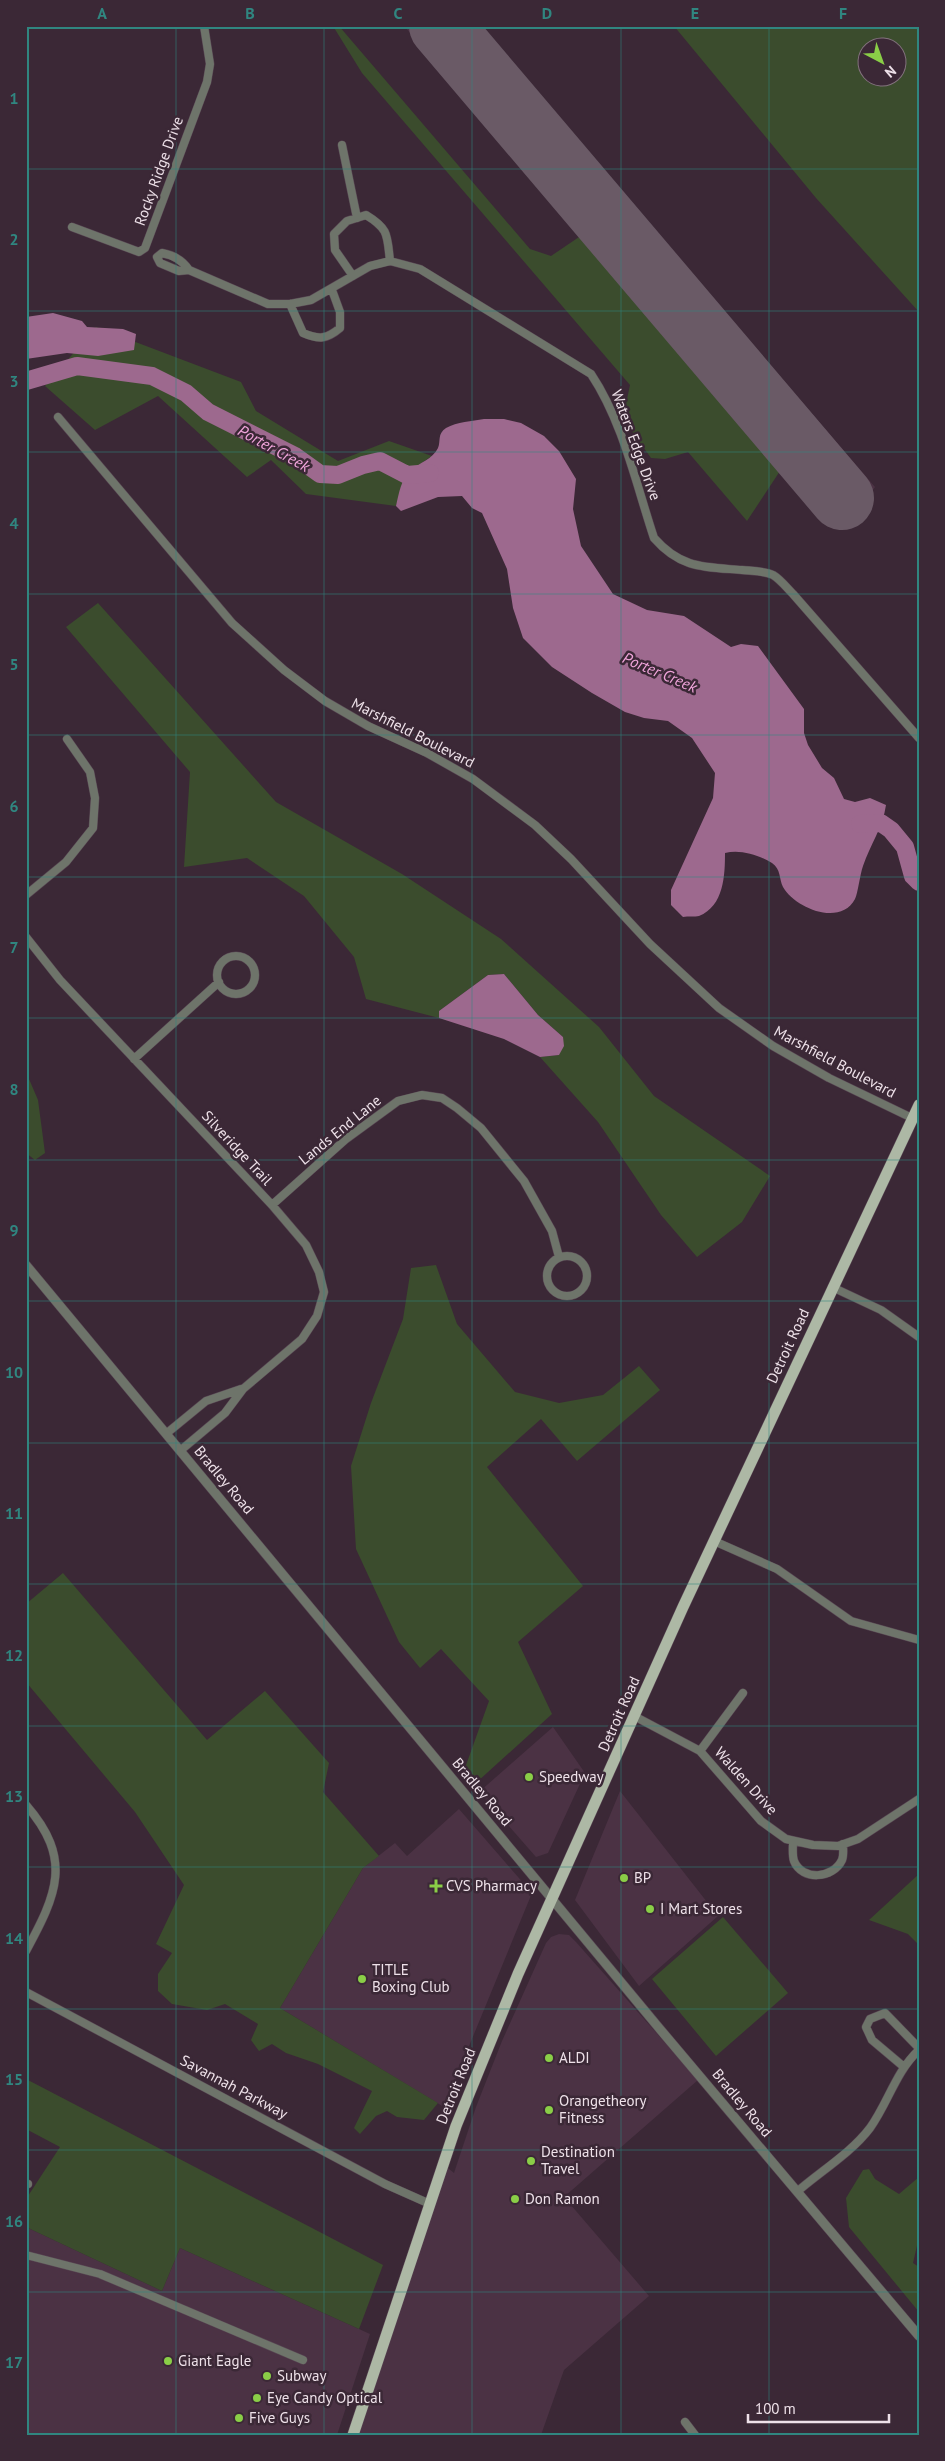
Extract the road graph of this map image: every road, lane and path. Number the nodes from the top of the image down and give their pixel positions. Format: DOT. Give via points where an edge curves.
graph roads {
  1 [pos="204,26"];
  2 [pos="342,145"];
  3 [pos="357,218"];
  4 [pos="72,227"];
  5 [pos="390,261"];
  6 [pos="189,270"];
  7 [pos="353,276"];
  8 [pos="332,290"];
  9 [pos="290,304"];
  10 [pos="58,417"];
  11 [pos="919,738"];
  12 [pos="67,739"];
  13 [pos="26,895"];
  14 [pos="26,937"];
  15 [pos="219,982"];
  16 [pos="134,1059"];
  17 [pos="919,1106"];
  18 [pos="912,1118"];
  19 [pos="272,1205"];
  20 [pos="559,1257"];
  21 [pos="26,1264"];
  22 [pos="832,1287"];
  23 [pos="919,1337"];
  24 [pos="243,1389"];
  25 [pos="167,1433"];
  26 [pos="181,1450"];
  27 [pos="714,1541"];
  28 [pos="919,1640"];
  29 [pos="743,1693"];
  30 [pos="634,1716"];
  31 [pos="700,1751"];
  32 [pos="919,1799"];
  33 [pos="26,1805"];
  34 [pos="793,1841"];
  35 [pos="843,1844"];
  36 [pos="552,1898"];
  37 [pos="26,1951"];
  38 [pos="26,1992"];
  39 [pos="919,2049"];
  40 [pos="904,2067"];
  41 [pos="798,2191"];
  42 [pos="430,2204"];
  43 [pos="26,2255"];
  44 [pos="919,2336"];
  45 [pos="303,2360"];
  46 [pos="685,2422"];
  47 [pos="353,2435"];
  48 [pos="695,2435"];
  1 -- 4 [label="street, Rocky Ridge Drive" via="210,64 207,82 145,248 139,252"];
  2 -- 3 [label="street"];
  3 -- 5 [label="street" via="366,215 381,225 387,237"];
  3 -- 7 [label="street" via="347,221 334,234 335,250"];
  5 -- 7 [label="street" via="370,266"];
  5 -- 11 [label="street, Waters Edge Drive" via="420,269 591,374 604,394 615,422 654,538 666,552 682,562 700,567 773,575 800,601"];
  6 -- 9 [label="street" via="268,304"];
  7 -- 8 [label="street"];
  8 -- 9 [label="street" via="311,300"];
  8 -- 9 [label="street" via="340,312 340,328 330,336 318,339 303,333"];
  10 -- 18 [label="street, Marshfield Boulevard" via="232,623 284,670 325,701 368,726 427,752 473,779 535,825 650,944 719,1008 773,1046 829,1078"];
  12 -- 13 [label="street" via="90,772 95,798 93,828 66,862"];
  14 -- 16 [label="street, Silveridge Trail" via="60,980"];
  15 -- 15 [label="street" via="218,969 225,959 238,955 253,965 256,977 245,992 227,991"];
  15 -- 16 [label="street"];
  16 -- 19 [label="street, Silveridge Trail"];
  17 -- 18 [label="main road, Detroit Road"];
  18 -- 22 [label="main road, Detroit Road"];
  19 -- 20 [label="street, Lands End Lane" via="346,1139 398,1100 422,1096 442,1098 481,1128 524,1181 552,1231"];
  19 -- 24 [label="street, Silveridge Trail" via="306,1244 324,1292 317,1316 302,1339"];
  20 -- 20 [label="street" via="579,1259 586,1271 585,1284 576,1294 556,1294 548,1284 547,1271"];
  21 -- 25 [label="street, Bradley Road"];
  22 -- 23 [label="street" via="881,1310"];
  22 -- 27 [label="main road, Detroit Road"];
  24 -- 25 [label="street, Silveridge Trail" via="206,1401"];
  24 -- 26 [label="street, Silveridge Trail" via="225,1413"];
  25 -- 26 [label="street, Bradley Road"];
  26 -- 36 [label="street, Bradley Road"];
  27 -- 28 [label="street" via="777,1569 851,1621"];
  27 -- 30 [label="main road, Detroit Road"];
  29 -- 31 [label="street"];
  30 -- 31 [label="street, Walden Drive"];
  30 -- 36 [label="main road, Detroit Road"];
  31 -- 34 [label="street, Walden Drive" via="761,1821"];
  32 -- 35 [label="street, Walden Drive"];
  33 -- 37 [label="street" via="40,1821 54,1849 57,1879 45,1916"];
  34 -- 35 [label="street, Walden Drive" via="813,1845"];
  34 -- 35 [label="street" via="796,1865 803,1872 824,1875 833,1871 843,1857"];
  36 -- 41 [label="street, Bradley Road"];
  36 -- 42 [label="main road, Detroit Road" via="475,2077"];
  38 -- 42 [label="street, Savannah Parkway" via="376,2179"];
  39 -- 40 [label="street"];
  39 -- 40 [label="street" via="885,2013 868,2022 868,2036"];
  40 -- 41 [label="street" via="865,2134"];
  41 -- 44 [label="street, Bradley Road"];
  42 -- 47 [label="main road, Detroit Road"];
  43 -- 45 [label="street" via="100,2274"];
  46 -- 48 [label="street"];
}
